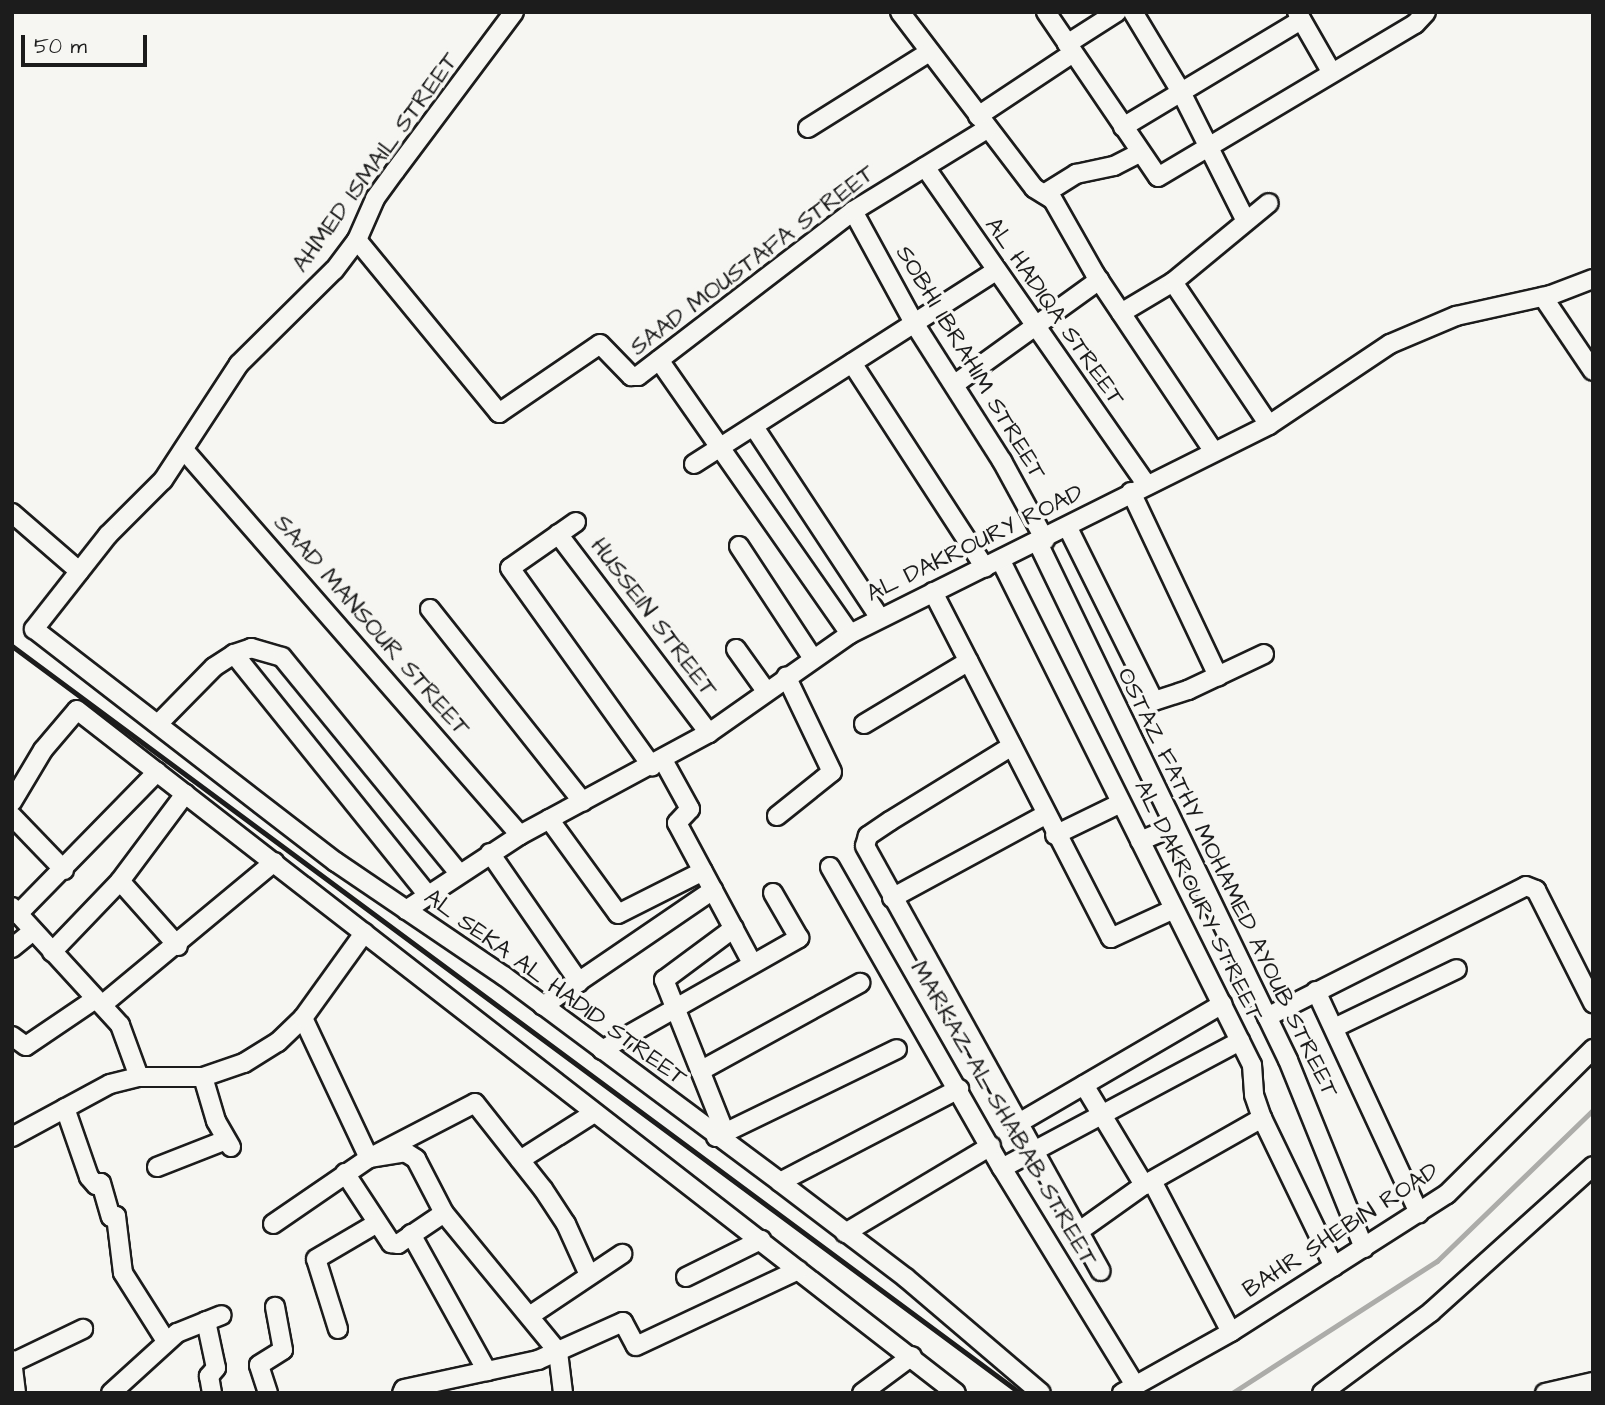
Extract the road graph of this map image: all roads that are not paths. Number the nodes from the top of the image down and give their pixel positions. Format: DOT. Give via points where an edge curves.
graph roads {
  1 [pos="514,12"];
  2 [pos="900,12"];
  3 [pos="1046,12"];
  4 [pos="1117,12"];
  5 [pos="1133,12"];
  6 [pos="1426,12"];
  7 [pos="1299,16"];
  8 [pos="1070,48"];
  9 [pos="929,52"];
  10 [pos="1332,73"];
  11 [pos="1181,92"];
  12 [pos="983,123"];
  13 [pos="1123,127"];
  14 [pos="807,128"];
  15 [pos="1208,148"];
  16 [pos="1140,153"];
  17 [pos="925,167"];
  18 [pos="1044,194"];
  19 [pos="1269,203"];
  20 [pos="853,211"];
  21 [pos="1245,219"];
  22 [pos="357,240"];
  23 [pos="994,272"];
  24 [pos="1593,279"];
  25 [pos="1099,280"];
  26 [pos="1173,282"];
  27 [pos="1543,297"];
  28 [pos="1121,313"];
  29 [pos="914,323"];
  30 [pos="1034,328"];
  31 [pos="659,360"];
  32 [pos="852,363"];
  33 [pos="1593,371"];
  34 [pos="956,384"];
  35 [pos="1269,425"];
  36 [pos="754,426"];
  37 [pos="721,447"];
  38 [pos="184,450"];
  39 [pos="1213,450"];
  40 [pos="694,464"];
  41 [pos="1139,488"];
  42 [pos="12,513"];
  43 [pos="576,522"];
  44 [pos="1068,528"];
  45 [pos="558,534"];
  46 [pos="1041,542"];
  47 [pos="738,547"];
  48 [pos="1001,561"];
  49 [pos="985,568"];
  50 [pos="79,571"];
  51 [pos="933,592"];
  52 [pos="430,609"];
  53 [pos="880,618"];
  54 [pos="34,629"];
  55 [pos="850,634"];
  56 [pos="736,649"];
  57 [pos="234,654"];
  58 [pos="1264,654"];
  59 [pos="812,657"];
  60 [pos="969,661"];
  61 [pos="786,676"];
  62 [pos="1218,677"];
  63 [pos="766,691"];
  64 [pos="159,723"];
  65 [pos="864,724"];
  66 [pos="709,733"];
  67 [pos="1012,746"];
  68 [pos="658,763"];
  69 [pos="157,772"];
  70 [pos="185,794"];
  71 [pos="12,802"];
  72 [pos="583,802"];
  73 [pos="1121,803"];
  74 [pos="1045,815"];
  75 [pos="12,816"];
  76 [pos="777,817"];
  77 [pos="550,819"];
  78 [pos="1173,827"];
  79 [pos="520,835"];
  80 [pos="1055,835"];
  81 [pos="1140,841"];
  82 [pos="490,853"];
  83 [pos="274,862"];
  84 [pos="831,867"];
  85 [pos="64,870"];
  86 [pos="703,871"];
  87 [pos="459,873"];
  88 [pos="120,881"];
  89 [pos="713,890"];
  90 [pos="773,893"];
  91 [pos="428,895"];
  92 [pos="892,898"];
  93 [pos="1174,909"];
  94 [pos="406,910"];
  95 [pos="15,911"];
  96 [pos="734,928"];
  97 [pos="33,931"];
  98 [pos="364,933"];
  99 [pos="178,946"];
  100 [pos="12,948"];
  101 [pos="52,951"];
  102 [pos="752,963"];
  103 [pos="1457,969"];
  104 [pos="579,982"];
  105 [pos="860,983"];
  106 [pos="1316,990"];
  107 [pos="98,1003"];
  108 [pos="1593,1003"];
  109 [pos="1222,1004"];
  110 [pos="543,1006"];
  111 [pos="674,1007"];
  112 [pos="1267,1017"];
  113 [pos="303,1018"];
  114 [pos="1334,1028"];
  115 [pos="15,1040"];
  116 [pos="1240,1041"];
  117 [pos="897,1049"];
  118 [pos="1593,1049"];
  119 [pos="602,1050"];
  120 [pos="700,1071"];
  121 [pos="139,1077"];
  122 [pos="203,1077"];
  123 [pos="1084,1085"];
  124 [pos="959,1089"];
  125 [pos="65,1108"];
  126 [pos="594,1113"];
  127 [pos="1101,1115"];
  128 [pos="1262,1118"];
  129 [pos="1017,1124"];
  130 [pos="721,1135"];
  131 [pos="12,1137"];
  132 [pos="990,1146"];
  133 [pos="1033,1151"];
  134 [pos="369,1158"];
  135 [pos="520,1160"];
  136 [pos="1593,1166"];
  137 [pos="157,1167"];
  138 [pos="1002,1168"];
  139 [pos="345,1173"];
  140 [pos="780,1182"];
  141 [pos="1148,1183"];
  142 [pos="444,1213"];
  143 [pos="1419,1213"];
  144 [pos="377,1223"];
  145 [pos="273,1224"];
  146 [pos="1079,1232"];
  147 [pos="845,1233"];
  148 [pos="411,1234"];
  149 [pos="761,1240"];
  150 [pos="1364,1248"];
  151 [pos="622,1254"];
  152 [pos="1334,1267"];
  153 [pos="798,1270"];
  154 [pos="1101,1270"];
  155 [pos="589,1275"];
  156 [pos="686,1277"];
  157 [pos="275,1307"];
  158 [pos="531,1315"];
  159 [pos="83,1329"];
  160 [pos="338,1329"];
  161 [pos="1231,1332"];
  162 [pos="166,1341"];
  163 [pos="558,1352"];
  164 [pos="912,1356"];
  165 [pos="12,1362"];
  166 [pos="487,1371"];
  167 [pos="1593,1382"];
  168 [pos="1129,1389"];
  169 [pos="16,1393"];
  170 [pos="111,1393"];
  171 [pos="212,1393"];
  172 [pos="268,1393"];
  173 [pos="402,1393"];
  174 [pos="563,1393"];
  175 [pos="862,1393"];
  176 [pos="956,1393"];
  177 [pos="1041,1393"];
  178 [pos="1322,1393"];
  179 [pos="1545,1393"];
  1 -- 22 [label="street, AHMED ISMAIL STREET" via="375,199"];
  2 -- 9 [label="street"];
  3 -- 8 [label="street"];
  4 -- 8 [label="street, SAAD MOUSTAFA STREET"];
  5 -- 11 [label="street"];
  6 -- 10 [label="street" via="1415,24"];
  7 -- 10 [label="street"];
  7 -- 11 [label="street"];
  8 -- 12 [label="street, SAAD MOUSTAFA STREET"];
  8 -- 13 [label="street"];
  9 -- 12 [label="street"];
  9 -- 14 [label="street"];
  10 -- 15 [label="street"];
  11 -- 13 [label="street"];
  11 -- 15 [label="street"];
  12 -- 17 [label="street, SAAD MOUSTAFA STREET"];
  12 -- 18 [label="street"];
  13 -- 16 [label="street"];
  15 -- 16 [label="street" via="1162,176 1153,174"];
  15 -- 21 [label="street"];
  16 -- 18 [label="street" via="1114,166 1076,174"];
  17 -- 20 [label="street, SAAD MOUSTAFA STREET"];
  17 -- 23 [label="street, AL HADIQA STREET"];
  18 -- 25 [label="street" via="1053,200"];
  19 -- 21 [label="street"];
  20 -- 29 [label="street, SOBHI IBRAHIM STREET"];
  20 -- 31 [label="street, SAAD MOUSTAFA STREET"];
  21 -- 26 [label="street"];
  22 -- 31 [label="street, SAAD MOUSTAFA STREET" via="497,413 600,344 635,377"];
  22 -- 38 [label="street, AHMED ISMAIL STREET" via="310,296 239,364"];
  23 -- 29 [label="street"];
  23 -- 30 [label="street, AL HADIQA STREET"];
  24 -- 27 [label="street, AL DAKROURY ROAD"];
  25 -- 28 [label="street"];
  25 -- 30 [label="street"];
  26 -- 28 [label="street"];
  26 -- 35 [label="street"];
  27 -- 33 [label="street"];
  27 -- 35 [label="street, AL DAKROURY ROAD" via="1456,316 1390,344"];
  28 -- 39 [label="street"];
  29 -- 32 [label="street"];
  29 -- 34 [label="street, SOBHI IBRAHIM STREET"];
  30 -- 34 [label="street"];
  30 -- 41 [label="street, AL HADIQA STREET"];
  31 -- 37 [label="street"];
  32 -- 36 [label="street"];
  32 -- 49 [label="street"];
  34 -- 46 [label="street, SOBHI IBRAHIM STREET"];
  35 -- 39 [label="street, AL DAKROURY ROAD"];
  36 -- 37 [label="street"];
  36 -- 53 [label="street"];
  37 -- 40 [label="street"];
  37 -- 55 [label="street"];
  38 -- 50 [label="street, AHMED ISMAIL STREET"];
  38 -- 79 [label="street, SAAD MANSOUR STREET"];
  39 -- 41 [label="street, AL DAKROURY ROAD"];
  41 -- 44 [label="street, AL DAKROURY ROAD"];
  41 -- 62 [label="street, AL HADIQA STREET"];
  42 -- 50 [label="street"];
  43 -- 45 [label="street"];
  44 -- 46 [label="street, AL DAKROURY ROAD"];
  44 -- 62 [label="street" via="1149,696 1158,702"];
  45 -- 66 [label="street, HUSSEIN STREET"];
  45 -- 68 [label="street" via="510,568"];
  46 -- 48 [label="street, AL DAKROURY ROAD"];
  46 -- 78 [label="street, OSTAZ FATHY MOHAMED AYOUB STREET"];
  47 -- 59 [label="street"];
  48 -- 49 [label="street, AL DAKROURY ROAD"];
  48 -- 73 [label="street, AL DAKROURY STREET"];
  49 -- 51 [label="street, AL DAKROURY ROAD"];
  50 -- 54 [label="street, AHMED ISMAIL STREET"];
  51 -- 53 [label="street, AL DAKROURY ROAD"];
  51 -- 60 [label="street"];
  52 -- 72 [label="street"];
  53 -- 55 [label="street, AL DAKROURY ROAD"];
  54 -- 64 [label="street, AL SEKA AL HADID STREET"];
  55 -- 59 [label="street, AL DAKROURY ROAD"];
  56 -- 63 [label="street"];
  57 -- 64 [label="street" via="214,667"];
  57 -- 87 [label="street" via="251,648 282,657"];
  57 -- 91 [label="street"];
  58 -- 62 [label="street"];
  59 -- 61 [label="street, AL DAKROURY ROAD"];
  60 -- 65 [label="street"];
  60 -- 67 [label="street"];
  61 -- 63 [label="street, AL DAKROURY ROAD"];
  61 -- 76 [label="street" via="832,772"];
  63 -- 66 [label="street, AL DAKROURY ROAD"];
  64 -- 94 [label="street, AL SEKA AL HADID STREET" via="336,862"];
  66 -- 68 [label="street, AL DAKROURY ROAD"];
  67 -- 74 [label="street"];
  67 -- 92 [label="street" via="868,836 865,846"];
  68 -- 72 [label="street, AL DAKROURY ROAD"];
  68 -- 86 [label="street" via="691,808 677,822"];
  69 -- 70 [label="street"];
  69 -- 71 [label="street" via="77,710 43,750"];
  69 -- 85 [label="street"];
  70 -- 83 [label="street"];
  70 -- 88 [label="street"];
  72 -- 77 [label="street, AL DAKROURY ROAD"];
  73 -- 80 [label="street"];
  73 -- 81 [label="street, AL DAKROURY STREET"];
  74 -- 80 [label="street"];
  74 -- 92 [label="street"];
  75 -- 85 [label="street"];
  77 -- 79 [label="street, AL DAKROURY ROAD"];
  77 -- 86 [label="street" via="618,914"];
  78 -- 81 [label="street"];
  78 -- 112 [label="street, OSTAZ FATHY MOHAMED AYOUB STREET"];
  79 -- 82 [label="street, AL DAKROURY ROAD"];
  80 -- 93 [label="street" via="1113,940"];
  81 -- 93 [label="street, AL DAKROURY STREET"];
  82 -- 87 [label="street, AL DAKROURY ROAD"];
  82 -- 104 [label="street"];
  83 -- 98 [label="street"];
  83 -- 99 [label="street"];
  84 -- 124 [label="street, MARKAZ AL SHABAB STREET"];
  85 -- 95 [label="street"];
  86 -- 89 [label="street"];
  87 -- 91 [label="street, AL DAKROURY ROAD"];
  88 -- 99 [label="street"];
  88 -- 101 [label="street"];
  89 -- 96 [label="street"];
  89 -- 104 [label="street"];
  90 -- 102 [label="street" via="799,938"];
  91 -- 94 [label="street, AL DAKROURY ROAD"];
  92 -- 129 [label="street"];
  93 -- 109 [label="street, AL DAKROURY STREET"];
  94 -- 110 [label="street, AL SEKA AL HADID STREET"];
  95 -- 97 [label="street"];
  96 -- 102 [label="street"];
  96 -- 111 [label="street" via="665,979"];
  97 -- 100 [label="street"];
  97 -- 101 [label="street"];
  98 -- 113 [label="street"];
  98 -- 126 [label="street"];
  99 -- 107 [label="street"];
  101 -- 107 [label="street"];
  102 -- 111 [label="street"];
  103 -- 114 [label="street"];
  104 -- 110 [label="street"];
  105 -- 120 [label="street"];
  106 -- 108 [label="street" via="1532,886"];
  106 -- 112 [label="street"];
  106 -- 114 [label="street"];
  107 -- 115 [label="street" via="26,1046"];
  107 -- 121 [label="street" via="128,1038"];
  109 -- 116 [label="street, AL DAKROURY STREET"];
  109 -- 123 [label="street"];
  110 -- 119 [label="street, AL SEKA AL HADID STREET"];
  111 -- 119 [label="street"];
  111 -- 120 [label="street"];
  112 -- 150 [label="street, OSTAZ FATHY MOHAMED AYOUB STREET"];
  113 -- 122 [label="street" via="278,1042 244,1063"];
  113 -- 134 [label="street"];
  114 -- 143 [label="street"];
  116 -- 127 [label="street"];
  116 -- 128 [label="street, AL DAKROURY STREET" via="1253,1069 1254,1095"];
  117 -- 130 [label="street"];
  118 -- 143 [label="street, BAHR SHEBIN ROAD" via="1462,1180"];
  119 -- 130 [label="street, AL SEKA AL HADID STREET"];
  120 -- 130 [label="street"];
  121 -- 122 [label="street"];
  121 -- 125 [label="street" via="110,1084"];
  122 -- 137 [label="street" via="228,1144"];
  123 -- 127 [label="street"];
  123 -- 129 [label="street"];
  124 -- 132 [label="street, MARKAZ AL SHABAB STREET"];
  124 -- 140 [label="street"];
  125 -- 131 [label="street"];
  125 -- 162 [label="street" via="89,1177 96,1185 101,1183 111,1217 116,1216 123,1273"];
  126 -- 135 [label="street"];
  126 -- 149 [label="street"];
  127 -- 133 [label="street"];
  127 -- 141 [label="street"];
  128 -- 141 [label="street"];
  128 -- 152 [label="street, AL DAKROURY STREET"];
  129 -- 133 [label="street"];
  130 -- 140 [label="street, AL SEKA AL HADID STREET"];
  132 -- 138 [label="street, MARKAZ AL SHABAB STREET"];
  132 -- 147 [label="street"];
  133 -- 138 [label="street"];
  133 -- 146 [label="street"];
  134 -- 135 [label="street" via="468,1103 481,1106"];
  134 -- 139 [label="street"];
  134 -- 142 [label="street" via="411,1155"];
  135 -- 155 [label="street" via="566,1224"];
  136 -- 178 [label="street" via="1431,1312"];
  138 -- 168 [label="street, MARKAZ AL SHABAB STREET"];
  139 -- 144 [label="street"];
  139 -- 145 [label="street"];
  140 -- 147 [label="street, AL SEKA AL HADID STREET"];
  141 -- 146 [label="street"];
  141 -- 161 [label="street"];
  142 -- 148 [label="street"];
  142 -- 158 [label="street"];
  143 -- 150 [label="street, BAHR SHEBIN ROAD"];
  144 -- 148 [label="street" via="391,1243 398,1244"];
  144 -- 160 [label="street" via="316,1259"];
  146 -- 154 [label="street"];
  147 -- 177 [label="street, AL SEKA AL HADID STREET"];
  148 -- 166 [label="street"];
  149 -- 153 [label="street"];
  149 -- 156 [label="street"];
  150 -- 152 [label="street, BAHR SHEBIN ROAD"];
  151 -- 155 [label="street"];
  152 -- 161 [label="street, BAHR SHEBIN ROAD"];
  153 -- 163 [label="street" via="636,1346 624,1322"];
  153 -- 164 [label="street"];
  155 -- 158 [label="street"];
  157 -- 172 [label="street" via="283,1350 260,1365"];
  158 -- 163 [label="street"];
  159 -- 165 [label="street"];
  161 -- 168 [label="street, BAHR SHEBIN ROAD"];
  162 -- 170 [label="street"];
  162 -- 171 [label="street" via="214,1318"];
  163 -- 166 [label="street"];
  163 -- 174 [label="street"];
  164 -- 175 [label="street"];
  164 -- 176 [label="street"];
  165 -- 169 [label="street"];
  166 -- 173 [label="street"];
  167 -- 179 [label="street"];
}
